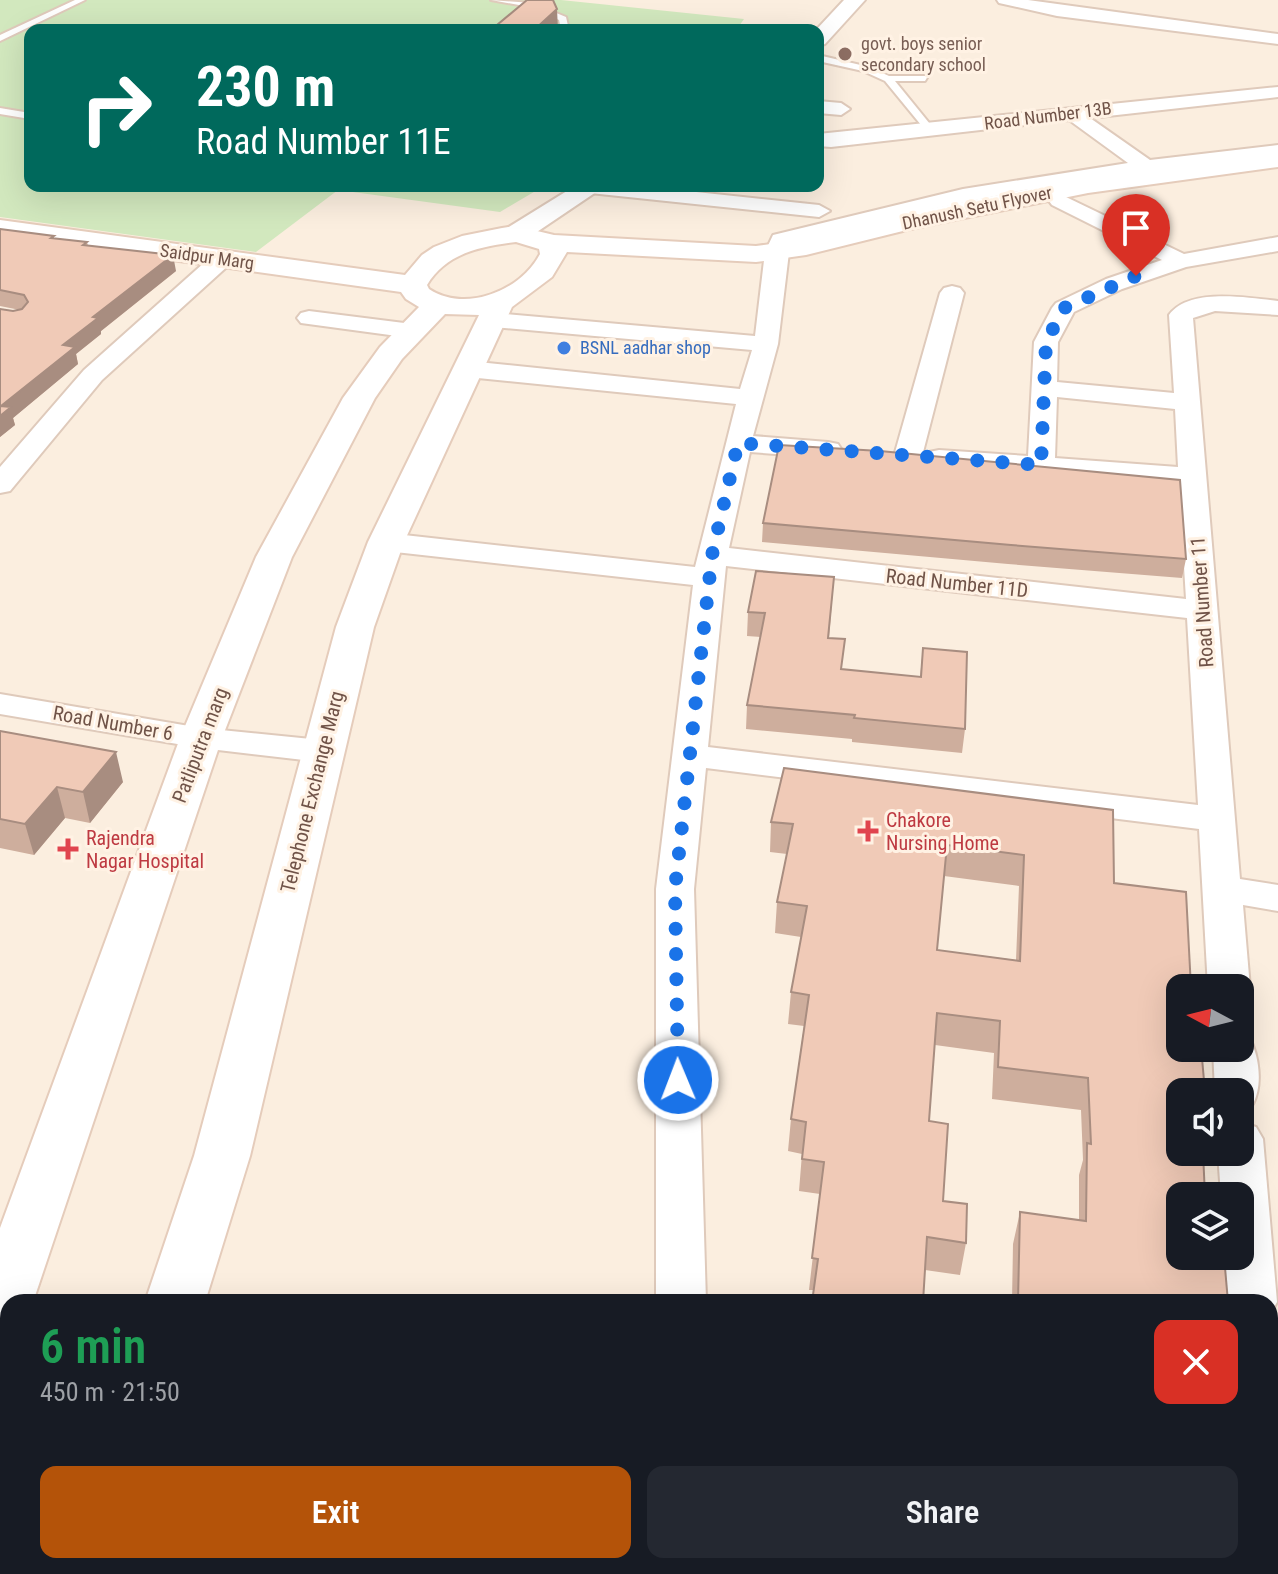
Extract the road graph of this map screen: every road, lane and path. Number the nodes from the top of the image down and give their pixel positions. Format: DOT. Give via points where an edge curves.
graph roads {
  1 [pos="81,0"];
  2 [pos="495,0"];
  3 [pos="855,0"];
  4 [pos="1005,0"];
  5 [pos="1159,5"];
  6 [pos="1060,6"];
  7 [pos="1145,23"];
  8 [pos="30,24"];
  9 [pos="564,24"];
  10 [pos="24,27"];
  11 [pos="824,34"];
  12 [pos="0,38"];
  13 [pos="1278,39"];
  14 [pos="1140,44"];
  15 [pos="1238,52"];
  16 [pos="1278,54"];
  17 [pos="824,59"];
  18 [pos="925,78"];
  19 [pos="888,79"];
  20 [pos="1278,92"];
  21 [pos="824,108"];
  22 [pos="841,109"];
  23 [pos="0,111"];
  24 [pos="1071,113"];
  25 [pos="24,115"];
  26 [pos="929,129"];
  27 [pos="824,140"];
  28 [pos="1278,151"];
  29 [pos="1278,160"];
  30 [pos="1145,166"];
  31 [pos="1278,168"];
  32 [pos="583,192"];
  33 [pos="638,192"];
  34 [pos="814,192"];
  35 [pos="1059,201"];
  36 [pos="819,211"];
  37 [pos="844,223"];
  38 [pos="0,228"];
  39 [pos="516,234"];
  40 [pos="1278,244"];
  41 [pos="552,251"];
  42 [pos="780,254"];
  43 [pos="222,259"];
  44 [pos="1181,261"];
  45 [pos="1101,290"];
  46 [pos="952,293"];
  47 [pos="1176,298"];
  48 [pos="421,307"];
  49 [pos="1278,308"];
  50 [pos="496,311"];
  51 [pos="309,318"];
  52 [pos="766,344"];
  53 [pos="468,369"];
  54 [pos="1044,388"];
  55 [pos="751,398"];
  56 [pos="1188,402"];
  57 [pos="738,443"];
  58 [pos="908,456"];
  59 [pos="1041,465"];
  60 [pos="1193,477"];
  61 [pos="0,485"];
  62 [pos="386,542"];
  63 [pos="710,566"];
  64 [pos="1202,610"];
  65 [pos="0,704"];
  66 [pos="201,738"];
  67 [pos="321,751"];
  68 [pos="688,755"];
  69 [pos="1216,819"];
  70 [pos="1222,889"];
  71 [pos="1278,898"];
  72 [pos="1228,974"];
  73 [pos="1242,1166"];
  74 [pos="6,1294"];
  75 [pos="178,1294"];
  76 [pos="681,1294"];
  77 [pos="1251,1294"];
  1 -- 8 [label="lane"];
  2 -- 9 [label="lane" via="532,5"];
  3 -- 11 [label="main road"];
  4 -- 6 [label="street"];
  5 -- 7 [label="street"];
  6 -- 7 [label="street"];
  7 -- 13 [label="street"];
  7 -- 14 [label="street"];
  10 -- 12 [label="lane"];
  15 -- 16 [label="street"];
  17 -- 19 [label="lane"];
  18 -- 19 [label="lane"];
  19 -- 26 [label="lane"];
  20 -- 24 [label="street, Road Number 13B"];
  21 -- 22 [label="street"];
  23 -- 25 [label="lane"];
  24 -- 26 [label="street, Road Number 13B"];
  24 -- 30 [label="street"];
  26 -- 27 [label="street, Road Number 13B"];
  28 -- 30 [label="street"];
  29 -- 42 [label="main road, Dhanush Setu Flyover" via="1042,194"];
  30 -- 37 [label="street" via="1021,184"];
  31 -- 35 [label="street"];
  32 -- 39 [label="main road"];
  33 -- 36 [label="street"];
  34 -- 36 [label="street"];
  35 -- 42 [label="street"];
  35 -- 44 [label="street"];
  36 -- 37 [label="street"];
  37 -- 42 [label="street" via="781,240"];
  38 -- 43 [label="main road, Saidpur Marg"];
  39 -- 41 [label="main road" via="538,237"];
  39 -- 48 [label="main road, Patliputra marg" via="456,246 418,274"];
  40 -- 44 [label="street"];
  41 -- 42 [label="main road, Dhanush Setu Flyover" via="602,246"];
  41 -- 50 [label="main road" via="532,282"];
  42 -- 52 [label="street"];
  43 -- 48 [label="main road, Saidpur Marg"];
  43 -- 61 [label="street" via="93,375"];
  44 -- 45 [label="street"];
  45 -- 47 [label="street" via="1135,287"];
  45 -- 54 [label="street" via="1064,308 1046,342"];
  46 -- 58 [label="street"];
  47 -- 49 [label="street"];
  47 -- 56 [label="street, Road Number 11"];
  48 -- 50 [label="main road, Saidpur Marg"];
  48 -- 51 [label="street"];
  48 -- 66 [label="main road, Patliputra marg" via="359,398 274,557"];
  50 -- 52 [label="street"];
  50 -- 53 [label="main road, Telephone Exchange Marg"];
  52 -- 55 [label="street"];
  53 -- 55 [label="street"];
  53 -- 62 [label="main road, Telephone Exchange Marg"];
  54 -- 56 [label="street"];
  54 -- 59 [label="street"];
  55 -- 57 [label="street"];
  56 -- 60 [label="street, Road Number 11"];
  57 -- 58 [label="street"];
  57 -- 63 [label="street"];
  58 -- 59 [label="street"];
  59 -- 60 [label="street"];
  60 -- 64 [label="street, Road Number 11"];
  62 -- 63 [label="street, Road Number 11D"];
  62 -- 67 [label="main road, Telephone Exchange Marg" via="355,627"];
  63 -- 64 [label="street, Road Number 11D"];
  63 -- 68 [label="street"];
  64 -- 69 [label="street, Road Number 11"];
  65 -- 66 [label="street, Road Number 6"];
  66 -- 67 [label="street, Road Number 6"];
  66 -- 74 [label="main road, Patliputra marg"];
  67 -- 75 [label="main road, Telephone Exchange Marg" via="222,1156"];
  68 -- 69 [label="street"];
  68 -- 76 [label="street" via="675,889"];
  69 -- 70 [label="street, Road Number 11"];
  70 -- 71 [label="street"];
  70 -- 72 [label="street, Road Number 11"];
  73 -- 77 [label="street"];
}
